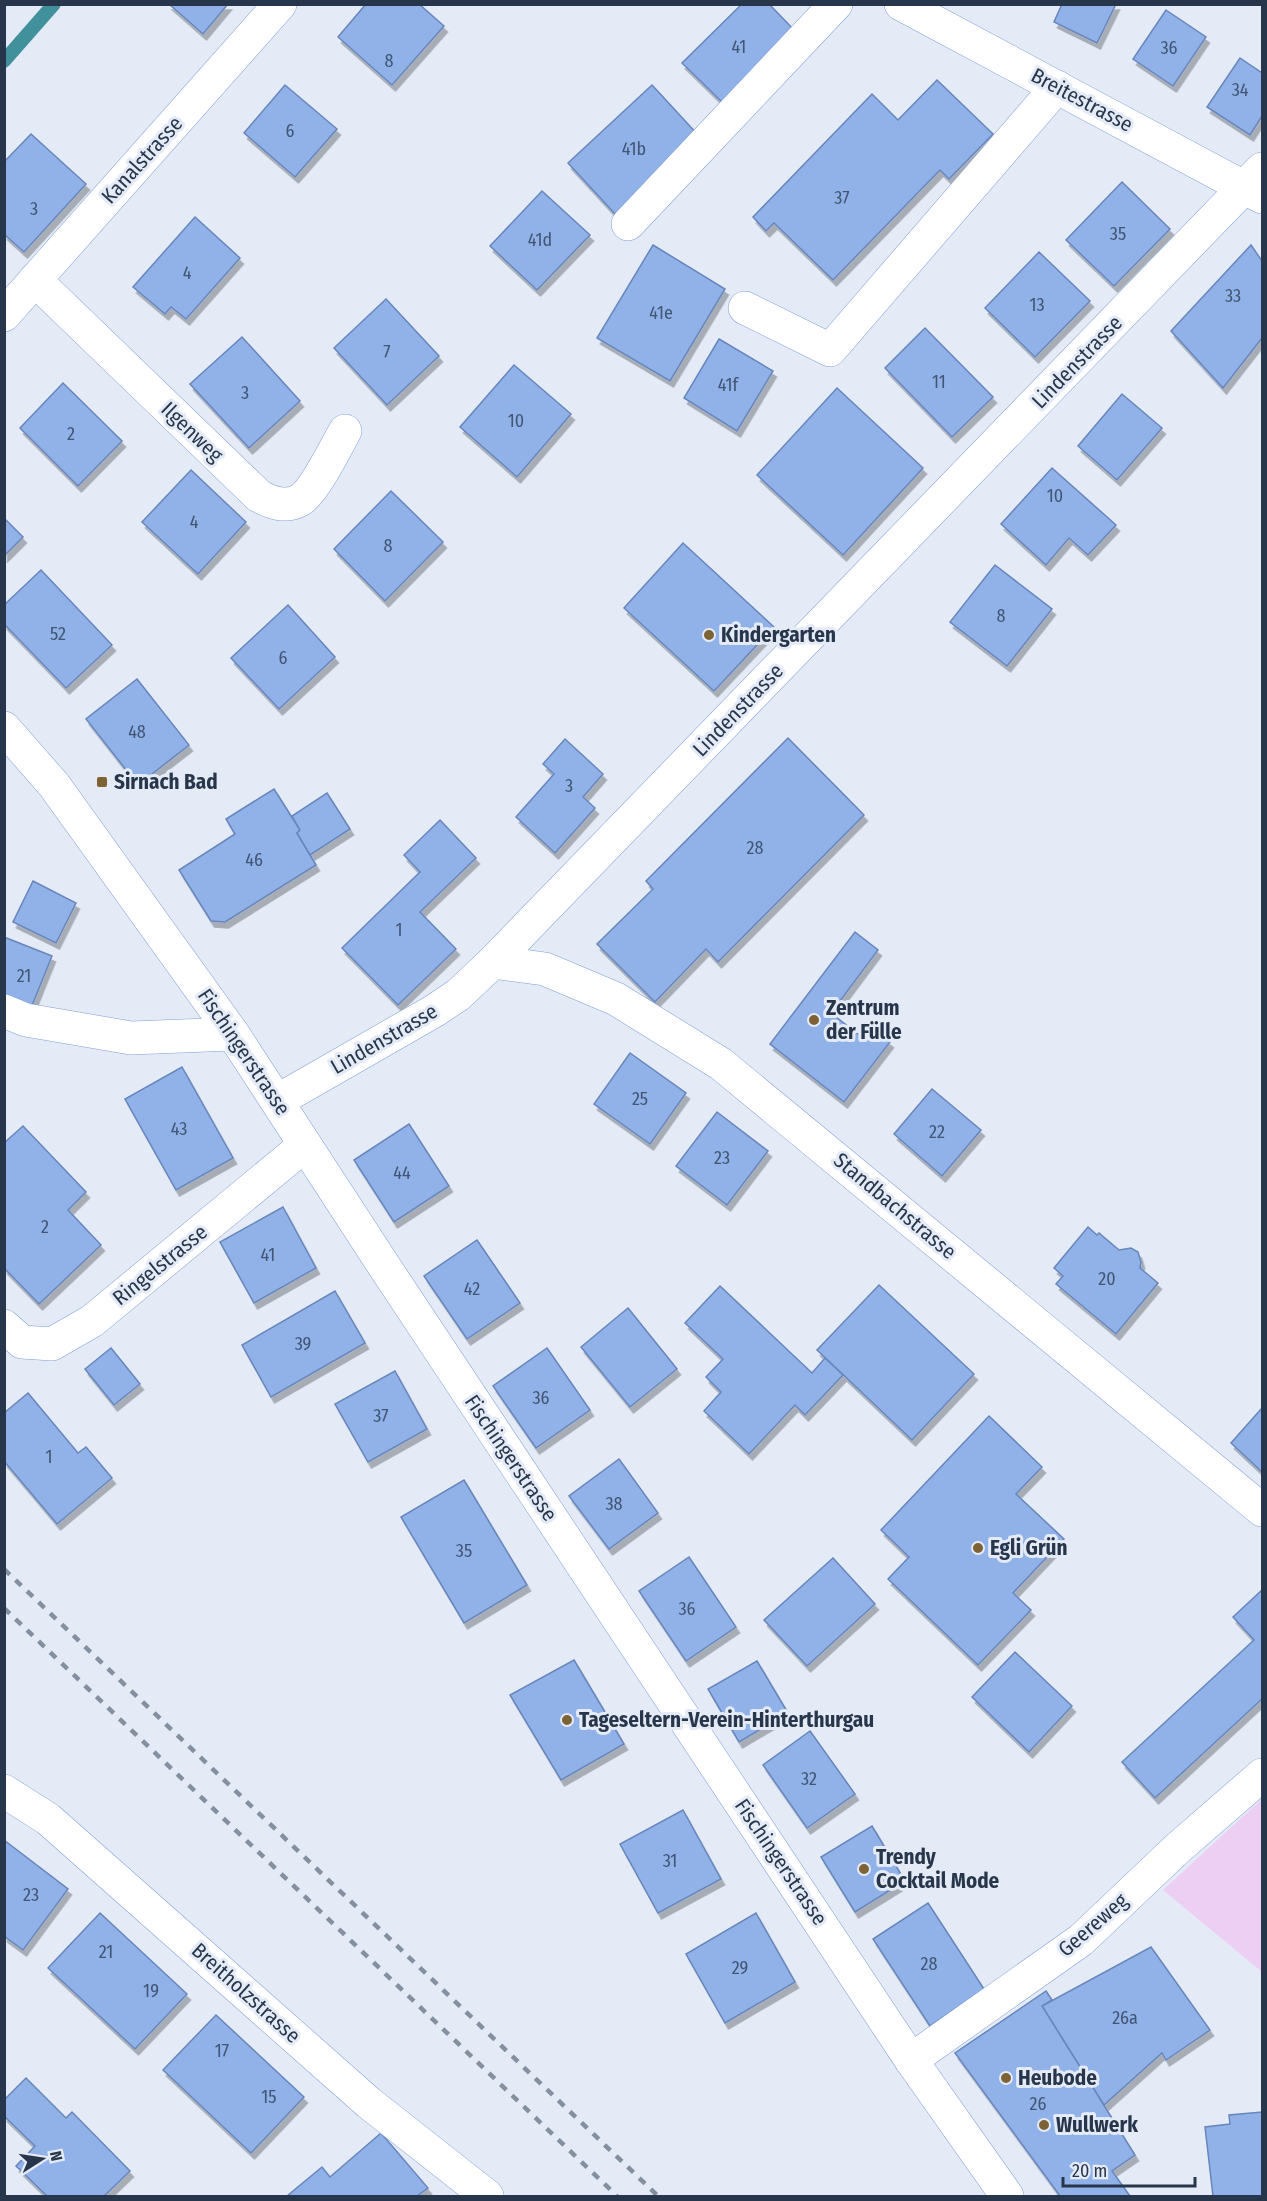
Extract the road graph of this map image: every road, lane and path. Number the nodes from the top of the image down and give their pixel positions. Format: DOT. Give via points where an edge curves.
graph roads {
  1 [pos="280,4"];
  2 [pos="836,4"];
  3 [pos="901,4"];
  4 [pos="1057,87"];
  5 [pos="1257,184"];
  6 [pos="628,224"];
  7 [pos="35,280"];
  8 [pos="745,308"];
  9 [pos="4,315"];
  10 [pos="345,432"];
  11 [pos="4,728"];
  12 [pos="494,962"];
  13 [pos="4,1011"];
  14 [pos="233,1034"];
  15 [pos="277,1101"];
  16 [pos="305,1145"];
  17 [pos="4,1326"];
  18 [pos="1263,1510"];
  19 [pos="1263,1775"];
  20 [pos="4,1791"];
  21 [pos="911,2060"];
  22 [pos="487,2196"];
  23 [pos="1007,2196"];
  1 -- 7 [label="street, Kanalstrasse"];
  2 -- 6 [label="street"];
  3 -- 4 [label="street, Breitestrasse"];
  4 -- 5 [label="street, Breitestrasse"];
  4 -- 8 [label="street" via="830,350"];
  5 -- 12 [label="street, Lindenstrasse"];
  7 -- 9 [label="street, Kanalstrasse"];
  7 -- 10 [label="street, Ilgenweg" via="259,496 273,504 300,500 310,490"];
  11 -- 14 [label="street, Fischingerstrasse" via="54,785"];
  12 -- 15 [label="street, Lindenstrasse" via="434,1011"];
  12 -- 18 [label="street, Standbachstrasse" via="545,969 616,999 721,1064"];
  13 -- 14 [label="street" via="26,1020 131,1038"];
  14 -- 15 [label="street, Fischingerstrasse"];
  15 -- 16 [label="street, Fischingerstrasse"];
  16 -- 17 [label="street, Ringelstrasse" via="92,1321 52,1344 22,1342"];
  16 -- 21 [label="street, Fischingerstrasse"];
  19 -- 21 [label="street, Geereweg" via="1178,1848 1081,1940"];
  20 -- 22 [label="street, Breitholzstrasse" via="48,1819 369,2103"];
  21 -- 23 [label="street, Fischingerstrasse"];
}
